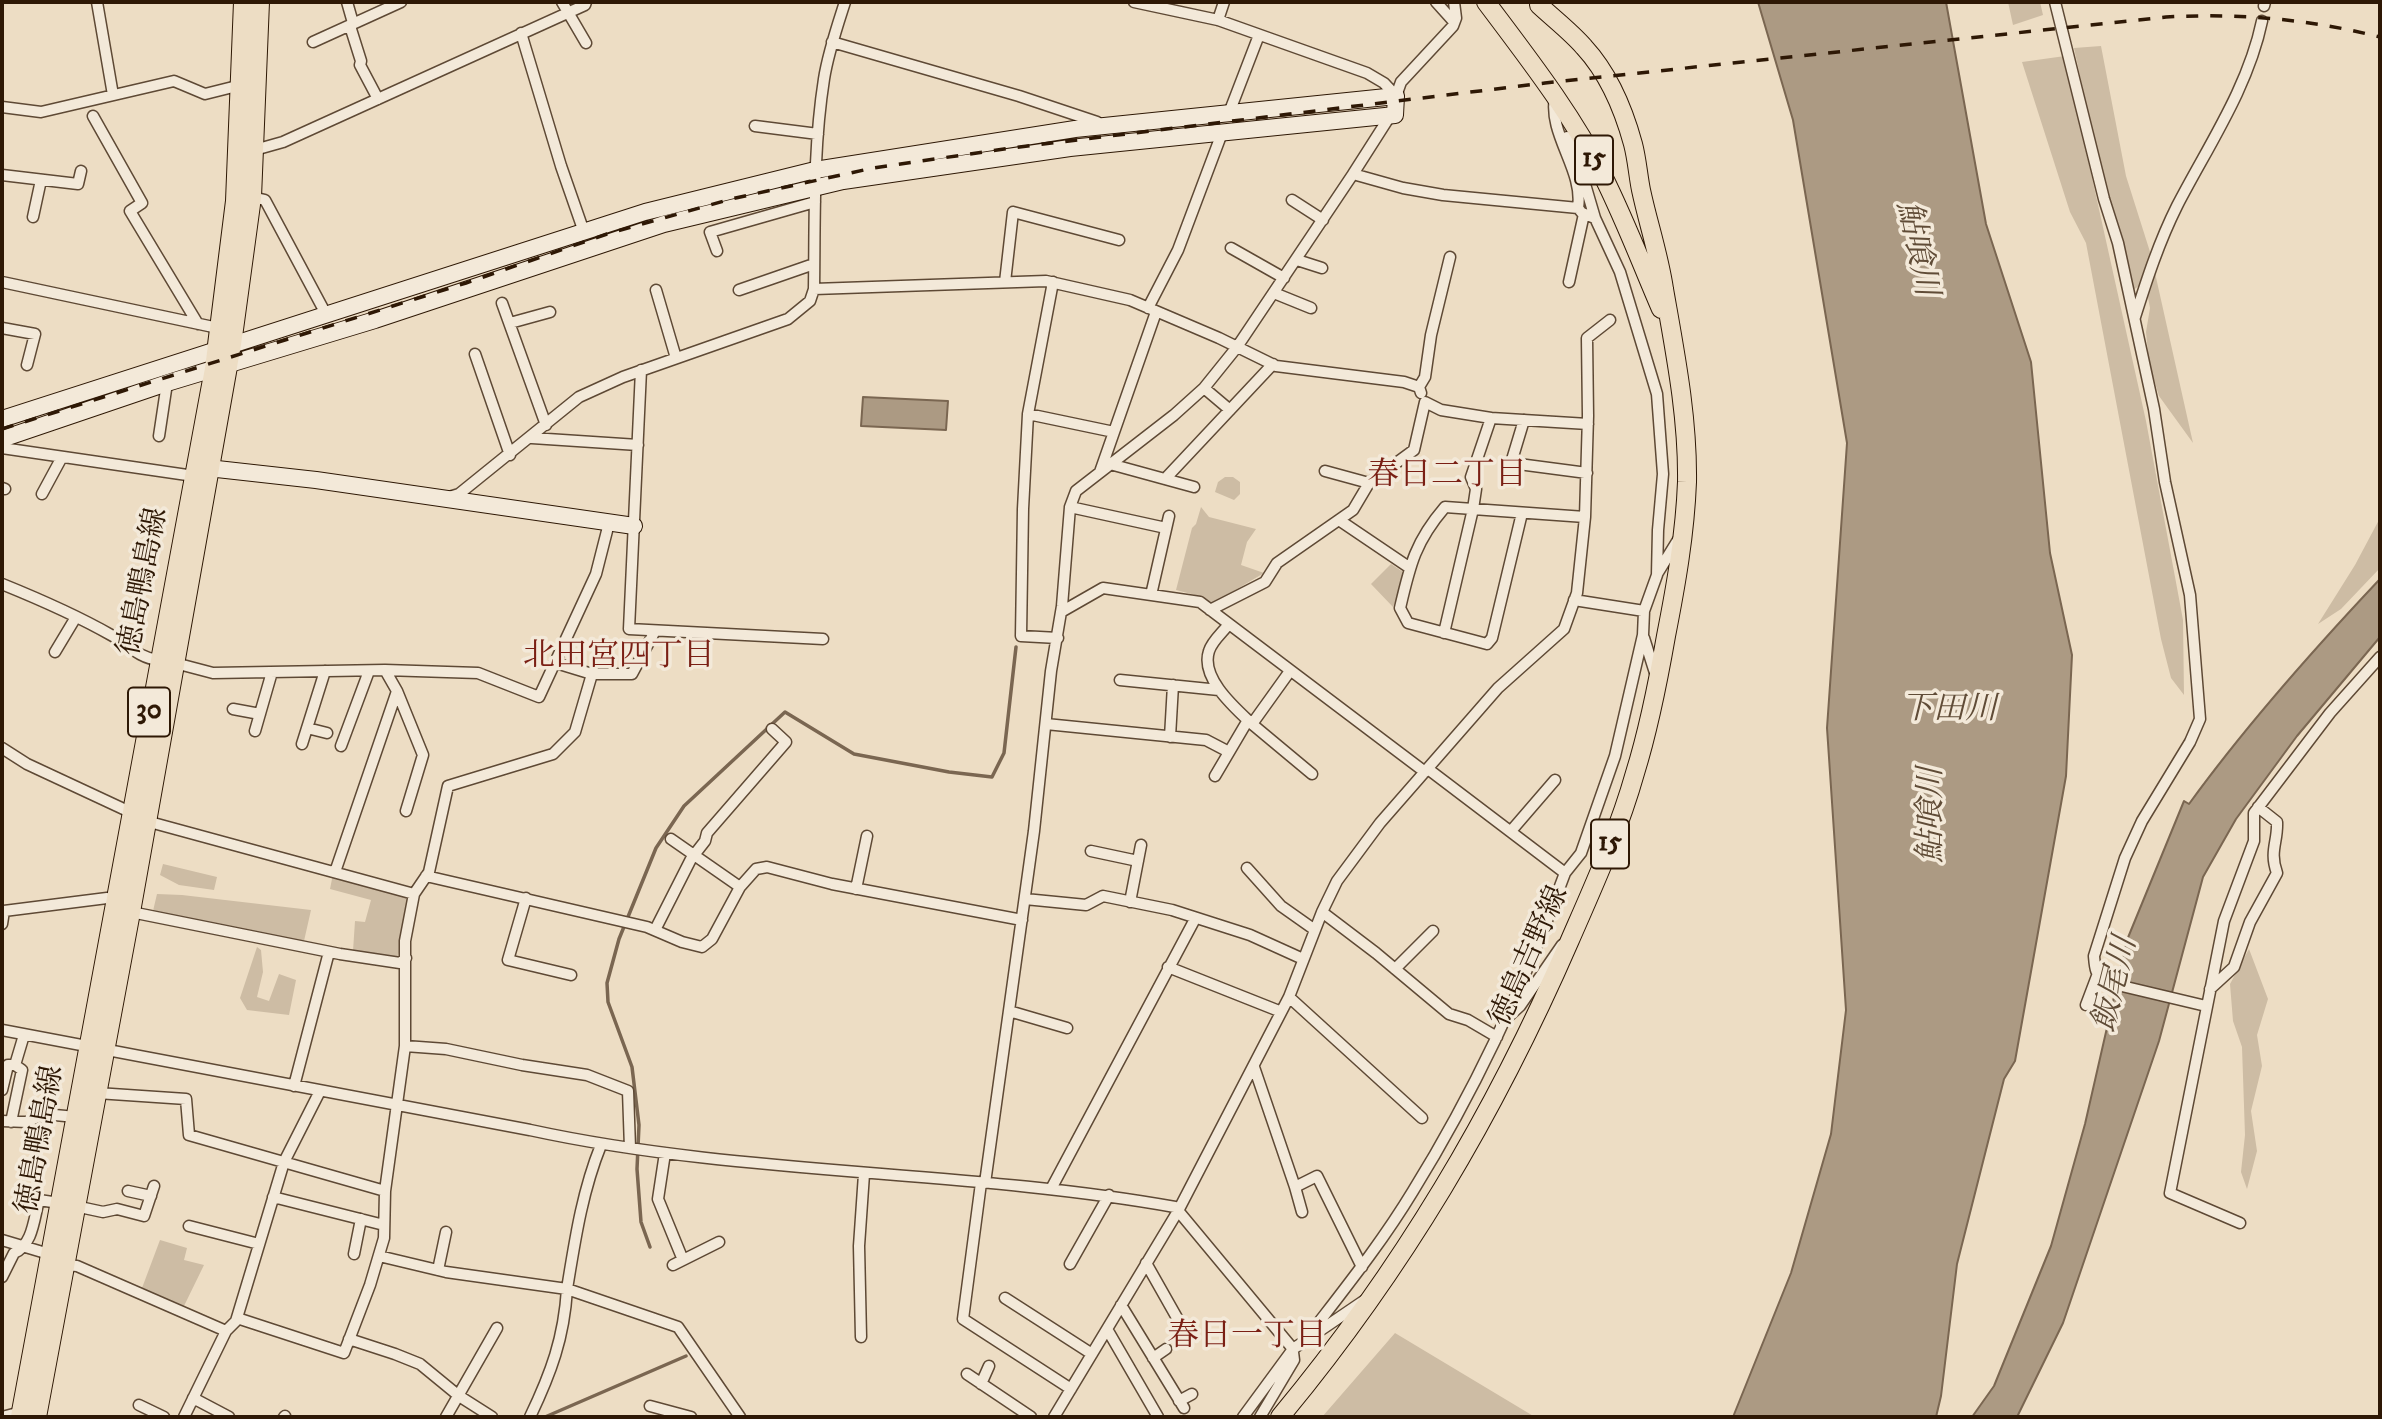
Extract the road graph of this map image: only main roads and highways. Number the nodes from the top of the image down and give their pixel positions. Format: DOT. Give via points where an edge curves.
graph roads {
  1 [pos="243,2"];
  2 [pos="260,2"];
  3 [pos="1486,2"];
  4 [pos="1537,3"];
  5 [pos="1672,335"];
  6 [pos="224,346"];
  7 [pos="138,816"];
  8 [pos="96,1049"];
  9 [pos="67,1205"];
  10 [pos="26,1416"];
  11 [pos="1280,1417"];
  1 -- 6 [label="main road, 徳島鴨島線 / 30" via="235,201 218,328"];
  2 -- 6 [label="main road, 徳島鴨島線 / 30" via="252,197"];
  3 -- 5 [label="main road, 徳島吉野線 / 15" via="1582,138 1626,223"];
  4 -- 5 [label="main road, 徳島吉野線 / 15" via="1584,47 1605,77 1630,134"];
  5 -- 11 [label="main road, 徳島吉野線 / 15" via="1686,449 1684,532 1658,682 1621,815 1524,1042 1471,1144 1379,1290"];
  6 -- 7 [label="main road, 徳島鴨島線 / 30"];
  7 -- 8 [label="main road, 徳島鴨島線 / 30" via="115,900"];
  7 -- 8 [label="main road, 徳島鴨島線 / 30" via="131,912"];
  8 -- 9 [label="main road, 徳島鴨島線 / 30" via="76,1117"];
  8 -- 9 [label="main road, 徳島鴨島線 / 30" via="97,1093"];
  9 -- 10 [label="main road, 徳島鴨島線 / 30"];
}
